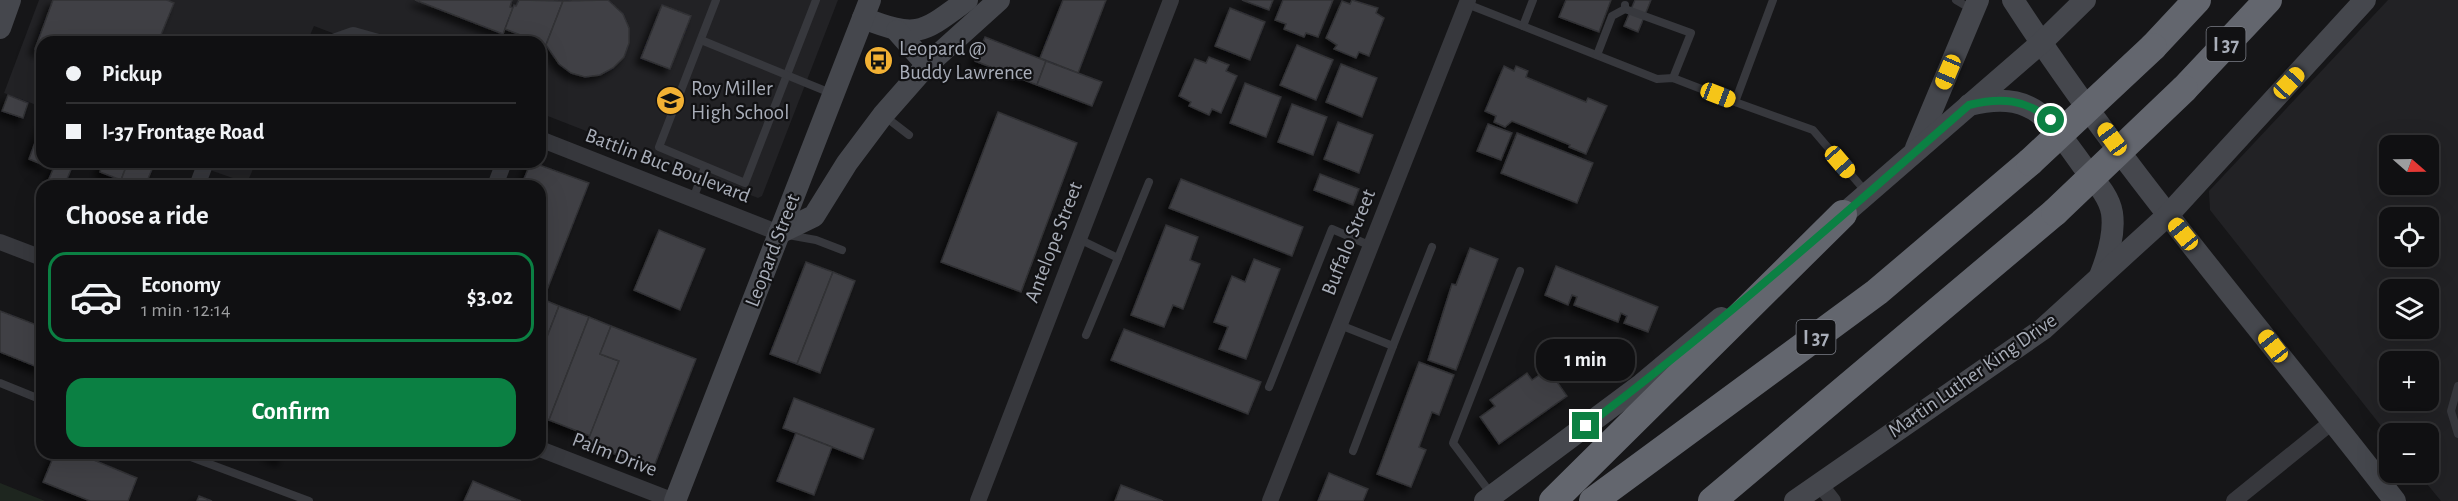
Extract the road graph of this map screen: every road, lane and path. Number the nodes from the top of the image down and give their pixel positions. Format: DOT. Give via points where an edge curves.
graph roads {
  1 [pos="10,0"];
  2 [pos="716,0"];
  3 [pos="816,0"];
  4 [pos="968,0"];
  5 [pos="999,0"];
  6 [pos="1171,0"];
  7 [pos="1533,0"];
  8 [pos="2013,0"];
  9 [pos="2085,0"];
  10 [pos="2197,0"];
  11 [pos="2268,0"];
  12 [pos="2365,0"];
  13 [pos="1770,1"];
  14 [pos="1467,2"];
  15 [pos="1969,4"];
  16 [pos="867,9"];
  17 [pos="934,24"];
  18 [pos="1523,26"];
  19 [pos="0,28"];
  20 [pos="897,31"];
  21 [pos="701,40"];
  22 [pos="2041,43"];
  23 [pos="1597,55"];
  24 [pos="936,67"];
  25 [pos="788,74"];
  26 [pos="1673,78"];
  27 [pos="833,94"];
  28 [pos="1735,102"];
  29 [pos="1969,105"];
  30 [pos="883,115"];
  31 [pos="909,135"];
  32 [pos="546,141"];
  33 [pos="1913,154"];
  34 [pos="705,167"];
  35 [pos="1149,182"];
  36 [pos="1867,193"];
  37 [pos="693,199"];
  38 [pos="1843,214"];
  39 [pos="2168,215"];
  40 [pos="779,233"];
  41 [pos="1079,239"];
  42 [pos="0,242"];
  43 [pos="1371,246"];
  44 [pos="1432,247"];
  45 [pos="842,250"];
  46 [pos="36,256"];
  47 [pos="1118,258"];
  48 [pos="1520,271"];
  49 [pos="2100,277"];
  50 [pos="1340,324"];
  51 [pos="1086,335"];
  52 [pos="1393,346"];
  53 [pos="0,383"];
  54 [pos="2458,386"];
  55 [pos="1269,387"];
  56 [pos="36,398"];
  57 [pos="2333,421"];
  58 [pos="2458,434"];
  59 [pos="546,451"];
  60 [pos="1353,451"];
  61 [pos="196,459"];
  62 [pos="1743,474"];
  63 [pos="1819,483"];
  64 [pos="1489,498"];
  65 [pos="309,501"];
  66 [pos="675,501"];
  67 [pos="978,501"];
  68 [pos="1270,501"];
  69 [pos="1553,501"];
  70 [pos="1593,501"];
  71 [pos="1705,501"];
  72 [pos="1712,501"];
  73 [pos="1795,501"];
  74 [pos="1833,501"];
  75 [pos="2234,501"];
  76 [pos="2395,501"];
  1 -- 19 [label="main road"];
  2 -- 21 [label="lane"];
  3 -- 25 [label="lane"];
  4 -- 17 [label="main road"];
  5 -- 24 [label="main road"];
  6 -- 41 [label="street, Antelope Street"];
  7 -- 18 [label="lane"];
  8 -- 22 [label="main road"];
  9 -- 22 [label="main road"];
  10 -- 70 [label="highway, I 37, bridge" via="2153,47 2030,162 1877,292"];
  11 -- 62 [label="highway, I 37, bridge" via="2184,89 2055,212"];
  12 -- 39 [label="main road, Martin Luther King Drive"];
  13 -- 28 [label="lane"];
  14 -- 18 [label="lane"];
  14 -- 43 [label="street, Buffalo Street"];
  15 -- 33 [label="main road"];
  16 -- 20 [label="main road"];
  16 -- 27 [label="main road, Leopard Street"];
  17 -- 20 [label="main road" via="916,31"];
  17 -- 24 [label="main road"];
  18 -- 23 [label="lane"];
  20 -- 24 [label="main road"];
  21 -- 25 [label="lane"];
  21 -- 34 [label="lane" via="659,147"];
  22 -- 29 [label="main road"];
  22 -- 39 [label="main road"];
  23 -- 26 [label="lane" via="1657,79"];
  23 -- 26 [label="lane" via="1612,16 1625,7 1690,33"];
  24 -- 30 [label="main road"];
  25 -- 27 [label="lane"];
  25 -- 34 [label="lane" via="745,183"];
  26 -- 28 [label="lane"];
  27 -- 40 [label="main road, Leopard Street"];
  28 -- 36 [label="lane" via="1813,130"];
  29 -- 33 [label="main road"];
  29 -- 49 [label="main road" via="2008,100 2031,106 2051,120 2110,206 2111,243"];
  30 -- 31 [label="lane"];
  30 -- 40 [label="main road" via="814,216"];
  32 -- 37 [label="street, Battlin Buc Boulevard"];
  33 -- 36 [label="main road"];
  34 -- 37 [label="lane"];
  35 -- 47 [label="lane"];
  36 -- 38 [label="main road"];
  37 -- 40 [label="street, Battlin Buc Boulevard"];
  38 -- 64 [label="main road" via="1642,384"];
  38 -- 69 [label="highway"];
  39 -- 49 [label="main road, Martin Luther King Drive"];
  39 -- 57 [label="main road"];
  40 -- 45 [label="lane"];
  40 -- 66 [label="main road, Leopard Street"];
  41 -- 47 [label="lane"];
  41 -- 67 [label="street, Antelope Street"];
  42 -- 46 [label="street"];
  43 -- 50 [label="street, Buffalo Street"];
  43 -- 55 [label="lane" via="1332,229"];
  44 -- 52 [label="lane"];
  47 -- 51 [label="lane"];
  48 -- 64 [label="lane" via="1453,443"];
  49 -- 63 [label="main road, Martin Luther King Drive" via="2043,329"];
  50 -- 52 [label="lane"];
  50 -- 68 [label="street, Buffalo Street"];
  52 -- 60 [label="lane"];
  53 -- 56 [label="lane"];
  54 -- 58 [label="lane" via="2451,411"];
  57 -- 75 [label="street"];
  57 -- 76 [label="main road"];
  59 -- 66 [label="street, Palm Drive"];
  61 -- 65 [label="lane"];
  62 -- 71 [label="highway, I 37"];
  62 -- 72 [label="highway"];
  63 -- 73 [label="main road, Martin Luther King Drive"];
  63 -- 74 [label="street"];
}
